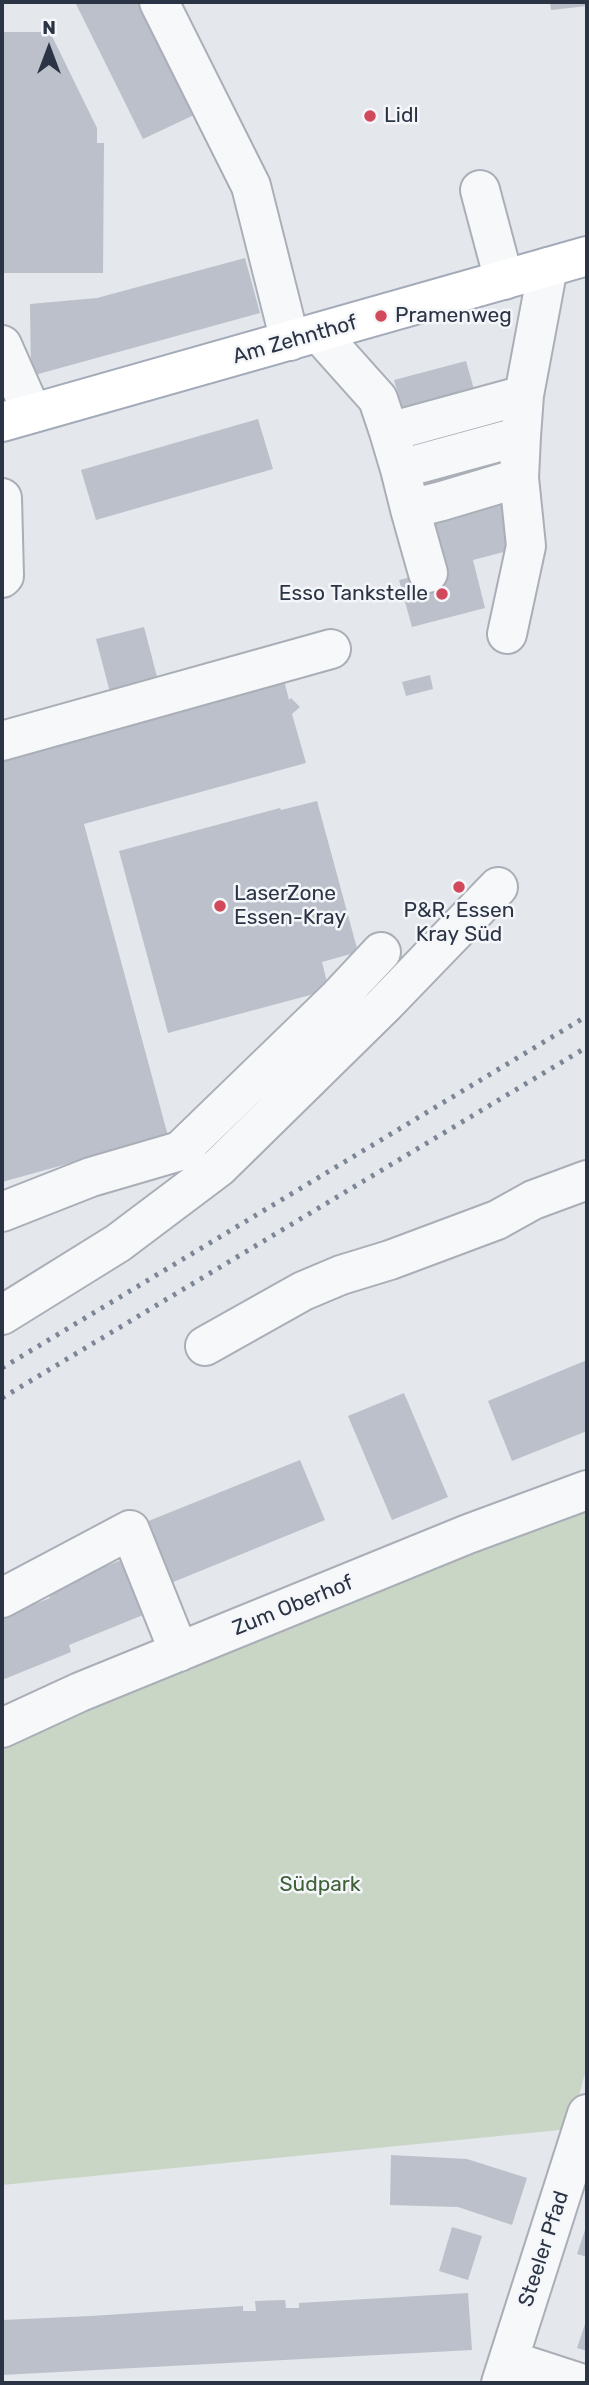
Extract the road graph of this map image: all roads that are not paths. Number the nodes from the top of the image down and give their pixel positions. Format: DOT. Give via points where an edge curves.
graph roads {
  1 [pos="159,2"];
  2 [pos="480,190"];
  3 [pos="587,256"];
  4 [pos="548,267"];
  5 [pos="504,280"];
  6 [pos="305,337"];
  7 [pos="2,345"];
  8 [pos="524,395"];
  9 [pos="17,418"];
  10 [pos="389,432"];
  11 [pos="521,436"];
  12 [pos="400,469"];
  13 [pos="519,478"];
  14 [pos="2,498"];
  15 [pos="411,509"];
  16 [pos="428,573"];
  17 [pos="2,578"];
  18 [pos="507,634"];
  19 [pos="331,649"];
  20 [pos="2,741"];
  21 [pos="498,887"];
  22 [pos="381,952"];
  23 [pos="587,1180"];
  24 [pos="2,1212"];
  25 [pos="2,1315"];
  26 [pos="205,1346"];
  27 [pos="587,1490"];
  28 [pos="2,1598"];
  29 [pos="179,1653"];
  30 [pos="2,1728"];
  31 [pos="587,2114"];
  32 [pos="505,2372"];
  33 [pos="580,2383"];
  1 -- 6 [label="street" via="251,186"];
  2 -- 5 [label="street"];
  3 -- 4 [label="main road, Am Zehnthof"];
  4 -- 5 [label="main road, Am Zehnthof"];
  4 -- 8 [label="street"];
  5 -- 6 [label="main road, Am Zehnthof"];
  6 -- 9 [label="main road, Am Zehnthof"];
  6 -- 10 [label="street" via="378,399"];
  7 -- 9 [label="street"];
  8 -- 10 [label="street"];
  8 -- 11 [label="street"];
  10 -- 12 [label="street"];
  11 -- 12 [label="street"];
  11 -- 13 [label="street"];
  12 -- 15 [label="street"];
  13 -- 15 [label="street"];
  13 -- 18 [label="street" via="526,546"];
  14 -- 17 [label="street"];
  15 -- 16 [label="street"];
  19 -- 20 [label="street"];
  21 -- 25 [label="street" via="219,1167 118,1243"];
  22 -- 24 [label="street" via="180,1151 91,1177"];
  23 -- 26 [label="street" via="533,1200 497,1220 303,1291"];
  27 -- 29 [label="street, Zum Oberhof"];
  28 -- 29 [label="street" via="130,1530"];
  29 -- 30 [label="street, Zum Oberhof"];
  31 -- 32 [label="street, Steeler Pfad"];
  32 -- 33 [label="street"];
}
